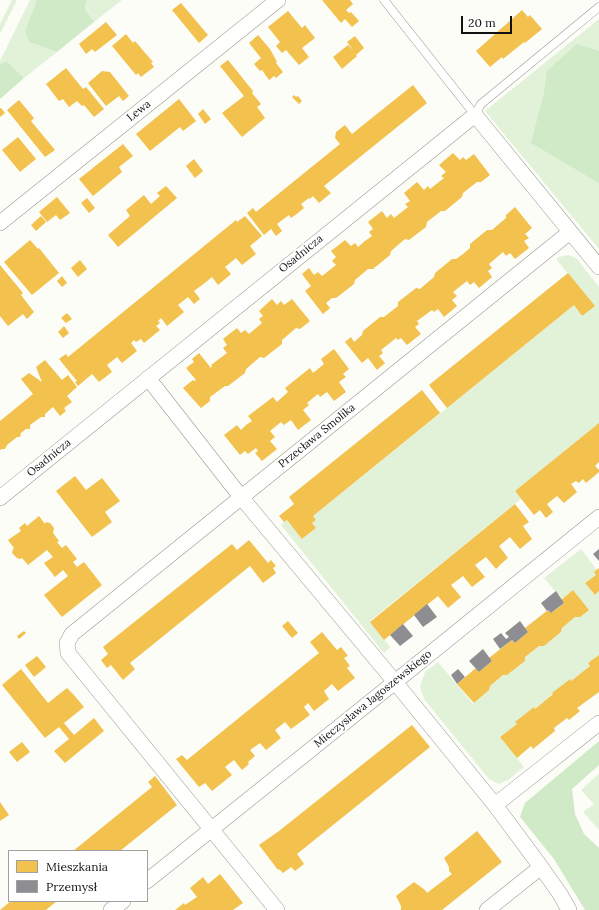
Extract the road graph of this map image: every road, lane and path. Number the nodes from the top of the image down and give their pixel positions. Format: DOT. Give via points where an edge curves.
graph roads {
  1 [pos="278,0"];
  2 [pos="384,0"];
  3 [pos="599,7"];
  4 [pos="475,114"];
  5 [pos="0,223"];
  6 [pos="570,232"];
  7 [pos="599,267"];
  8 [pos="148,378"];
  9 [pos="241,497"];
  10 [pos="0,498"];
  11 [pos="599,517"];
  12 [pos="396,682"];
  13 [pos="599,723"];
  14 [pos="495,805"];
  15 [pos="211,829"];
  16 [pos="542,866"];
  17 [pos="148,880"];
  18 [pos="122,902"];
  19 [pos="112,910"];
  20 [pos="277,910"];
  21 [pos="487,910"];
  22 [pos="569,910"];
  1 -- 5 [label="street, Lewa"];
  2 -- 4 [label="lane"];
  3 -- 4 [label="lane, Osadnicza" via="481,104"];
  4 -- 6 [label="street"];
  4 -- 8 [label="street, Osadnicza"];
  6 -- 7 [label="street"];
  6 -- 9 [label="street, Przecława Smolika"];
  8 -- 9 [label="street"];
  8 -- 10 [label="street, Osadnicza"];
  9 -- 12 [label="street"];
  9 -- 15 [label="street, Przecława Smolika" via="72,634 66,643 68,653"];
  11 -- 12 [label="street, Mieczysława Jagoszewskiego"];
  12 -- 14 [label="street"];
  12 -- 15 [label="street, Mieczysława Jagoszewskiego"];
  13 -- 14 [label="street"];
  14 -- 16 [label="street"];
  15 -- 17 [label="street, Mieczysława Jagoszewskiego"];
  15 -- 20 [label="street"];
  16 -- 21 [label="street"];
  16 -- 22 [label="street"];
  18 -- 19 [label="street"];
}
